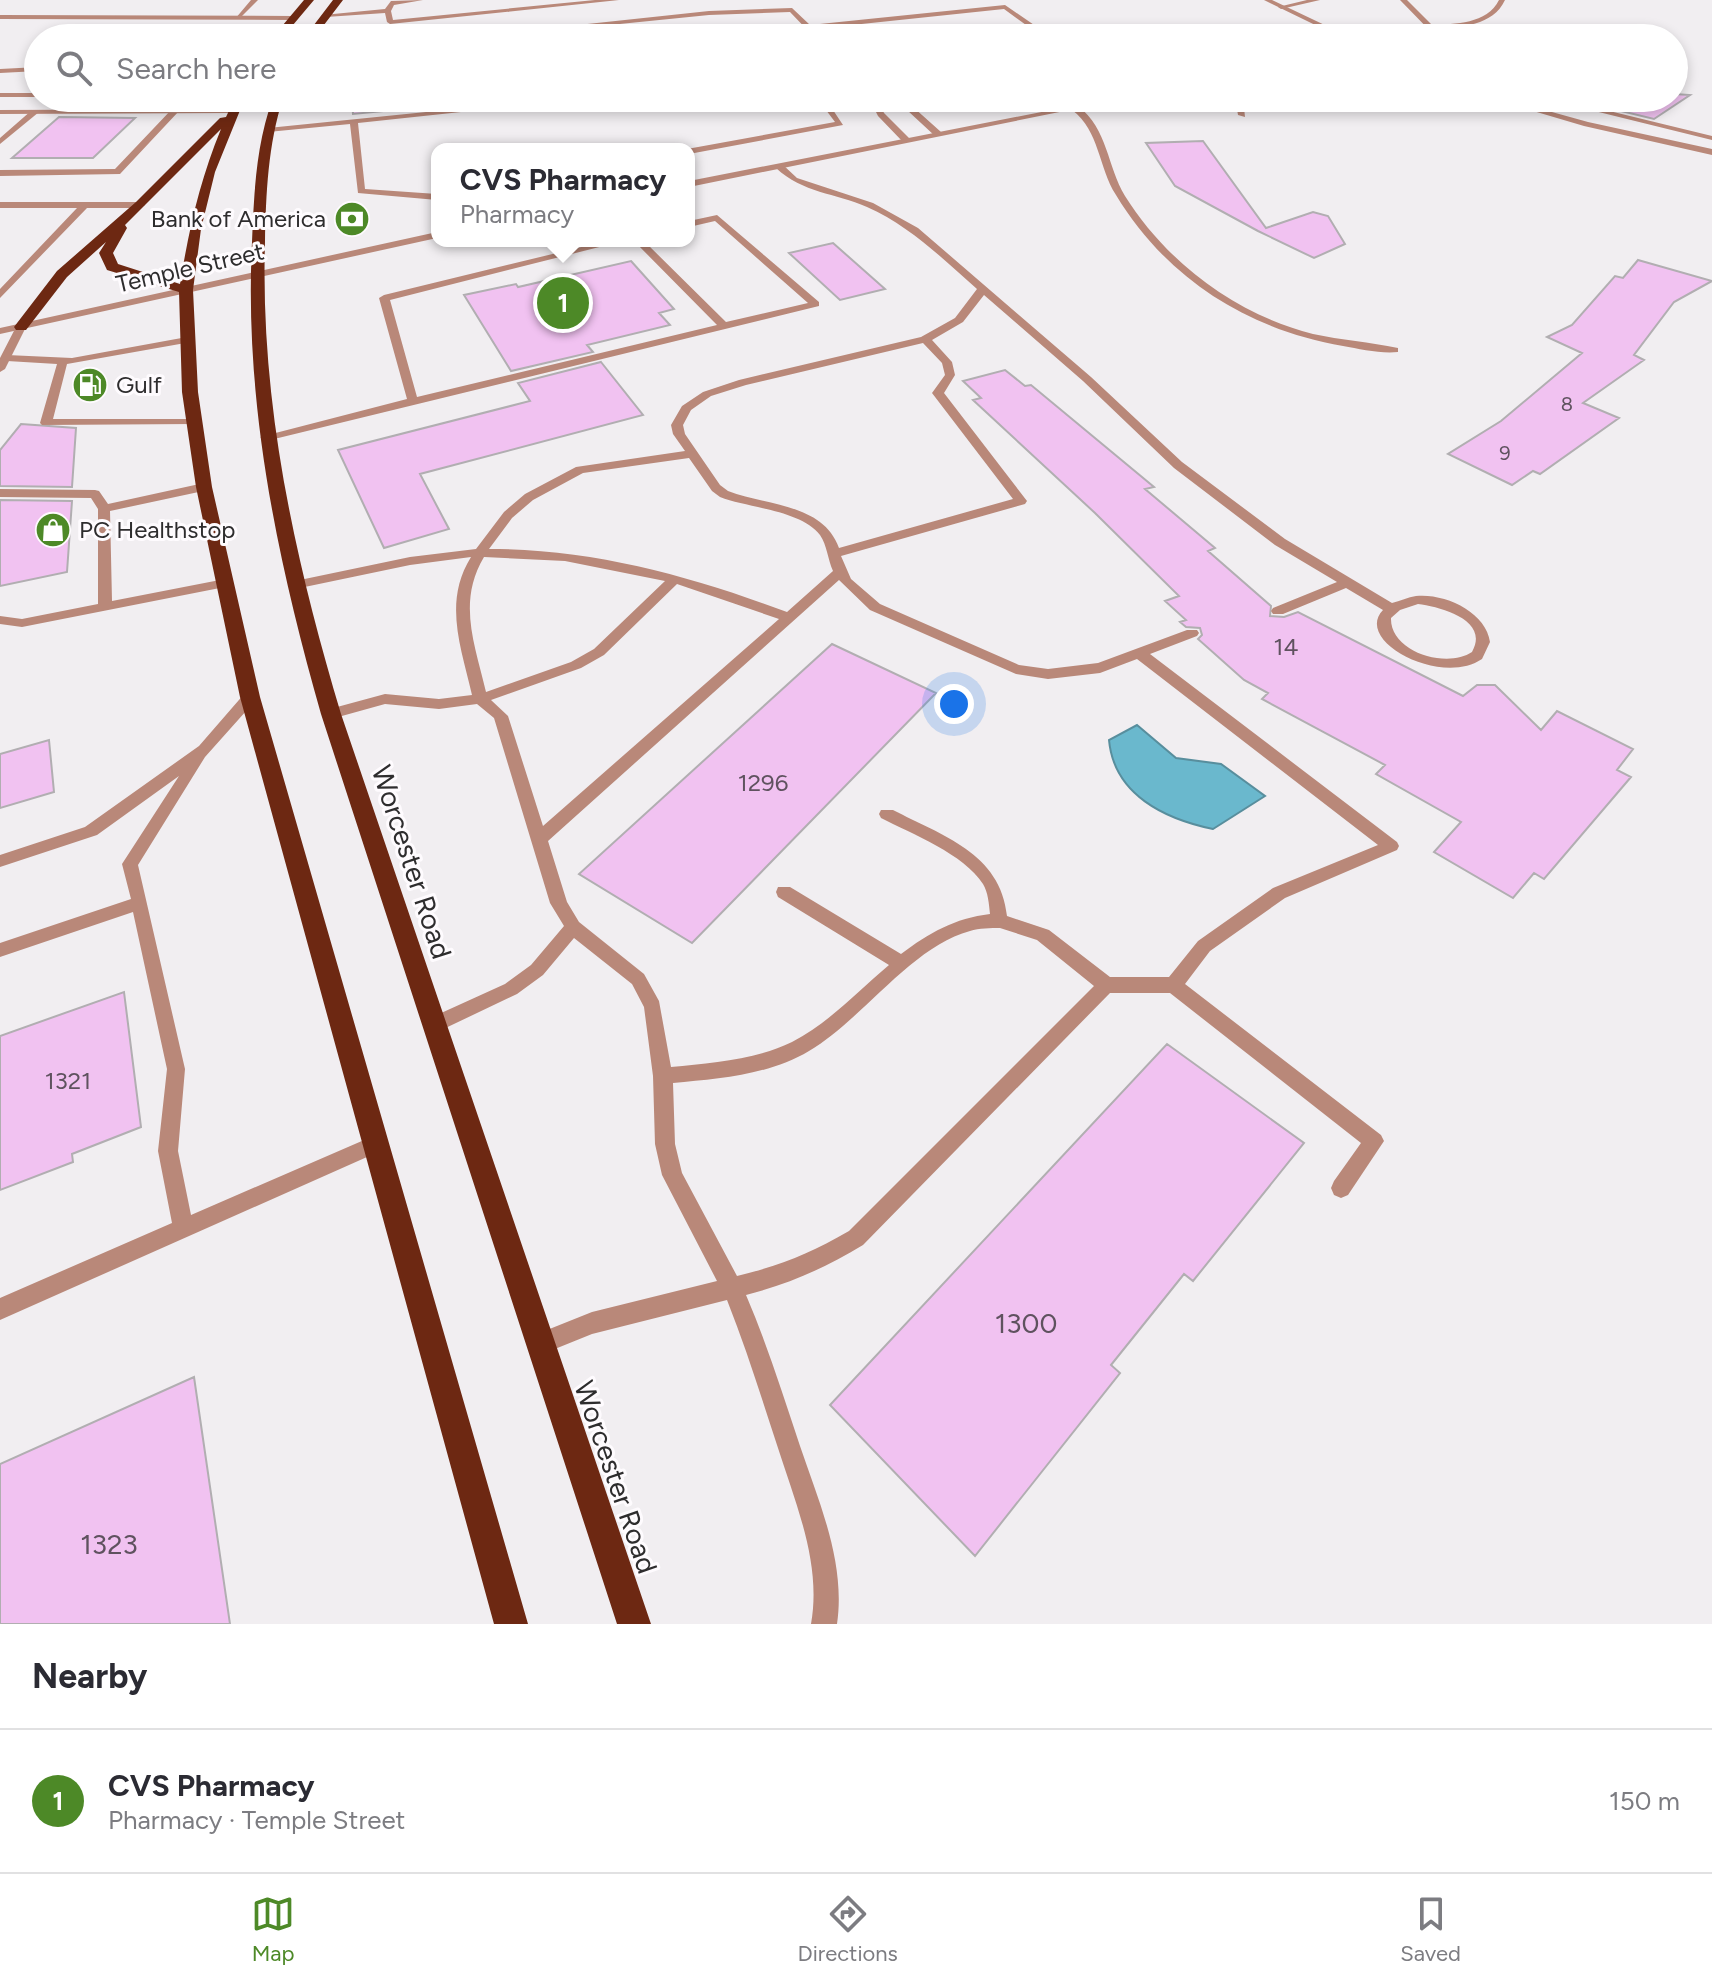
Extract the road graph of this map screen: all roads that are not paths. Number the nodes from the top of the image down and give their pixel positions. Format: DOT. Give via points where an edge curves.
graph roads {
  1 [pos="255,0"];
  2 [pos="309,0"];
  3 [pos="338,0"];
  4 [pos="420,0"];
  5 [pos="606,0"];
  6 [pos="616,0"];
  7 [pos="1267,0"];
  8 [pos="1317,0"];
  9 [pos="1403,0"];
  10 [pos="1502,0"];
  11 [pos="1281,7"];
  12 [pos="388,11"];
  13 [pos="326,15"];
  14 [pos="0,17"];
  15 [pos="237,18"];
  16 [pos="293,18"];
  17 [pos="288,24"];
  18 [pos="319,24"];
  19 [pos="600,24"];
  20 [pos="805,24"];
  21 [pos="838,24"];
  22 [pos="1029,24"];
  23 [pos="1318,24"];
  24 [pos="1428,24"];
  25 [pos="1450,24"];
  26 [pos="24,70"];
  27 [pos="0,71"];
  28 [pos="0,95"];
  29 [pos="24,95"];
  30 [pos="0,112"];
  31 [pos="35,112"];
  32 [pos="174,112"];
  33 [pos="228,112"];
  34 [pos="233,112"];
  35 [pos="274,112"];
  36 [pos="446,112"];
  37 [pos="832,112"];
  38 [pos="880,112"];
  39 [pos="914,112"];
  40 [pos="1054,112"];
  41 [pos="1082,112"];
  42 [pos="1241,112"];
  43 [pos="1544,112"];
  44 [pos="1604,112"];
  45 [pos="1242,115"];
  46 [pos="354,121"];
  47 [pos="268,130"];
  48 [pos="938,134"];
  49 [pos="1712,138"];
  50 [pos="906,140"];
  51 [pos="0,142"];
  52 [pos="695,150"];
  53 [pos="1712,152"];
  54 [pos="779,166"];
  55 [pos="0,173"];
  56 [pos="695,183"];
  57 [pos="431,197"];
  58 [pos="0,205"];
  59 [pos="85,205"];
  60 [pos="140,205"];
  61 [pos="695,223"];
  62 [pos="431,236"];
  63 [pos="593,247"];
  64 [pos="645,247"];
  65 [pos="255,274"];
  66 [pos="186,290"];
  67 [pos="982,290"];
  68 [pos="0,295"];
  69 [pos="21,327"];
  70 [pos="725,327"];
  71 [pos="0,331"];
  72 [pos="925,339"];
  73 [pos="187,340"];
  74 [pos="1394,350"];
  75 [pos="7,358"];
  76 [pos="63,360"];
  77 [pos="0,369"];
  78 [pos="413,401"];
  79 [pos="194,421"];
  80 [pos="266,437"];
  81 [pos="691,454"];
  82 [pos="204,487"];
  83 [pos="0,493"];
  84 [pos="104,509"];
  85 [pos="836,553"];
  86 [pos="479,554"];
  87 [pos="840,572"];
  88 [pos="675,579"];
  89 [pos="1348,582"];
  90 [pos="225,583"];
  91 [pos="295,585"];
  92 [pos="105,607"];
  93 [pos="1390,608"];
  94 [pos="1278,611"];
  95 [pos="788,617"];
  96 [pos="0,620"];
  97 [pos="1192,633"];
  98 [pos="1140,654"];
  99 [pos="250,697"];
  100 [pos="480,699"];
  101 [pos="331,714"];
  102 [pos="204,750"];
  103 [pos="887,814"];
  104 [pos="540,838"];
  105 [pos="0,861"];
  106 [pos="784,892"];
  107 [pos="140,903"];
  108 [pos="999,921"];
  109 [pos="573,927"];
  110 [pos="0,950"];
  111 [pos="901,963"];
  112 [pos="1106,985"];
  113 [pos="1174,985"];
  114 [pos="435,1025"];
  115 [pos="663,1076"];
  116 [pos="378,1143"];
  117 [pos="1341,1188"];
  118 [pos="183,1229"];
  119 [pos="733,1290"];
  120 [pos="0,1309"];
  121 [pos="540,1344"];
  122 [pos="511,1624"];
  123 [pos="634,1624"];
  124 [pos="824,1624"];
  1 -- 15 [label="street"];
  2 -- 16 [label="highway"];
  3 -- 13 [label="highway"];
  4 -- 12 [label="street" via="391,3"];
  5 -- 6 [label="street"];
  5 -- 12 [label="street" via="390,22"];
  7 -- 11 [label="street"];
  8 -- 11 [label="street"];
  9 -- 24 [label="street"];
  10 -- 25 [label="street" via="1482,19"];
  11 -- 23 [label="street"];
  12 -- 13 [label="street"];
  13 -- 18 [label="highway"];
  14 -- 15 [label="street"];
  15 -- 16 [label="street"];
  16 -- 17 [label="highway"];
  19 -- 20 [label="street" via="792,10"];
  21 -- 22 [label="street" via="1005,7"];
  26 -- 27 [label="street"];
  28 -- 29 [label="street"];
  30 -- 31 [label="street"];
  31 -- 51 [label="street"];
  32 -- 55 [label="street" via="117,172"];
  33 -- 60 [label="highway"];
  34 -- 66 [label="highway" via="202,198"];
  35 -- 47 [label="highway, Worcester Road"];
  36 -- 46 [label="street"];
  37 -- 52 [label="street" via="840,123"];
  38 -- 50 [label="street"];
  39 -- 48 [label="street"];
  40 -- 48 [label="street"];
  41 -- 74 [label="street" via="1097,129 1124,203 1189,273 1239,308 1283,328"];
  42 -- 45 [label="street"];
  43 -- 53 [label="street"];
  44 -- 49 [label="street"];
  46 -- 47 [label="street"];
  46 -- 57 [label="street" via="361,191"];
  47 -- 65 [label="highway, Worcester Road"];
  48 -- 50 [label="street"];
  50 -- 54 [label="street"];
  54 -- 56 [label="street"];
  54 -- 67 [label="street" via="794,180 901,221"];
  58 -- 59 [label="street"];
  59 -- 60 [label="street"];
  59 -- 68 [label="street"];
  60 -- 66 [label="highway" via="110,242 107,261 126,274"];
  60 -- 69 [label="highway" via="62,274"];
  61 -- 70 [label="street" via="717,218 815,304"];
  62 -- 65 [label="street, Temple Street"];
  63 -- 78 [label="street" via="384,298"];
  64 -- 70 [label="street"];
  65 -- 66 [label="street, Temple Street"];
  65 -- 80 [label="highway, Worcester Road"];
  66 -- 69 [label="street, Temple Street"];
  66 -- 73 [label="highway"];
  67 -- 72 [label="street" via="959,320"];
  67 -- 89 [label="street" via="1178,465 1280,542"];
  69 -- 71 [label="street, Temple Street"];
  69 -- 75 [label="street"];
  70 -- 78 [label="street"];
  72 -- 81 [label="street" via="707,394 686,408 677,425"];
  72 -- 85 [label="street" via="947,362 950,375 938,393 1021,501"];
  73 -- 76 [label="street"];
  73 -- 79 [label="highway"];
  75 -- 76 [label="street"];
  75 -- 77 [label="street"];
  76 -- 79 [label="street" via="46,423"];
  78 -- 80 [label="street"];
  79 -- 82 [label="highway"];
  80 -- 91 [label="highway, Worcester Road"];
  81 -- 85 [label="street" via="724,494 818,526"];
  81 -- 86 [label="street" via="612,463 554,482 508,515"];
  82 -- 84 [label="street"];
  82 -- 90 [label="highway"];
  83 -- 84 [label="street" via="95,494"];
  84 -- 92 [label="street"];
  85 -- 87 [label="street"];
  86 -- 88 [label="street" via="601,561"];
  86 -- 91 [label="street" via="428,558"];
  86 -- 100 [label="street" via="468,573 461,614"];
  87 -- 95 [label="street"];
  87 -- 98 [label="street" via="856,592 887,614 1016,669 1076,673"];
  88 -- 95 [label="street"];
  88 -- 100 [label="street" via="599,652"];
  89 -- 93 [label="street"];
  89 -- 94 [label="street"];
  90 -- 92 [label="street"];
  90 -- 99 [label="highway"];
  91 -- 101 [label="highway, Worcester Road"];
  92 -- 96 [label="street" via="22,623"];
  93 -- 93 [label="street" via="1382,625 1386,635 1423,660 1470,661 1485,646 1478,624 1451,607 1418,600"];
  95 -- 104 [label="street"];
  97 -- 98 [label="street"];
  98 -- 113 [label="street" via="1391,846 1279,893 1204,946"];
  99 -- 102 [label="street"];
  99 -- 116 [label="highway"];
  100 -- 101 [label="street" via="439,704 385,699"];
  100 -- 104 [label="street" via="501,716"];
  101 -- 114 [label="highway, Worcester Road"];
  102 -- 105 [label="street" via="91,831"];
  102 -- 107 [label="street" via="130,864"];
  103 -- 108 [label="street" via="974,864 998,898"];
  104 -- 109 [label="street" via="559,903"];
  106 -- 111 [label="street"];
  107 -- 110 [label="street"];
  107 -- 118 [label="street" via="176,1069 168,1151"];
  108 -- 111 [label="street" via="965,924"];
  108 -- 112 [label="street" via="1032,929"];
  109 -- 114 [label="street" via="537,970"];
  109 -- 115 [label="street" via="638,979 653,1006"];
  111 -- 115 [label="street" via="842,1019 801,1047 757,1063"];
  112 -- 113 [label="street"];
  112 -- 119 [label="street" via="856,1238 785,1275"];
  113 -- 117 [label="street" via="1374,1141"];
  114 -- 121 [label="highway, Worcester Road"];
  115 -- 119 [label="street" via="665,1144 672,1175"];
  116 -- 118 [label="street"];
  116 -- 122 [label="highway"];
  118 -- 120 [label="street"];
  119 -- 121 [label="street" via="592,1323"];
  119 -- 124 [label="street" via="819,1539 828,1600"];
  121 -- 123 [label="highway, Worcester Road"];
}
